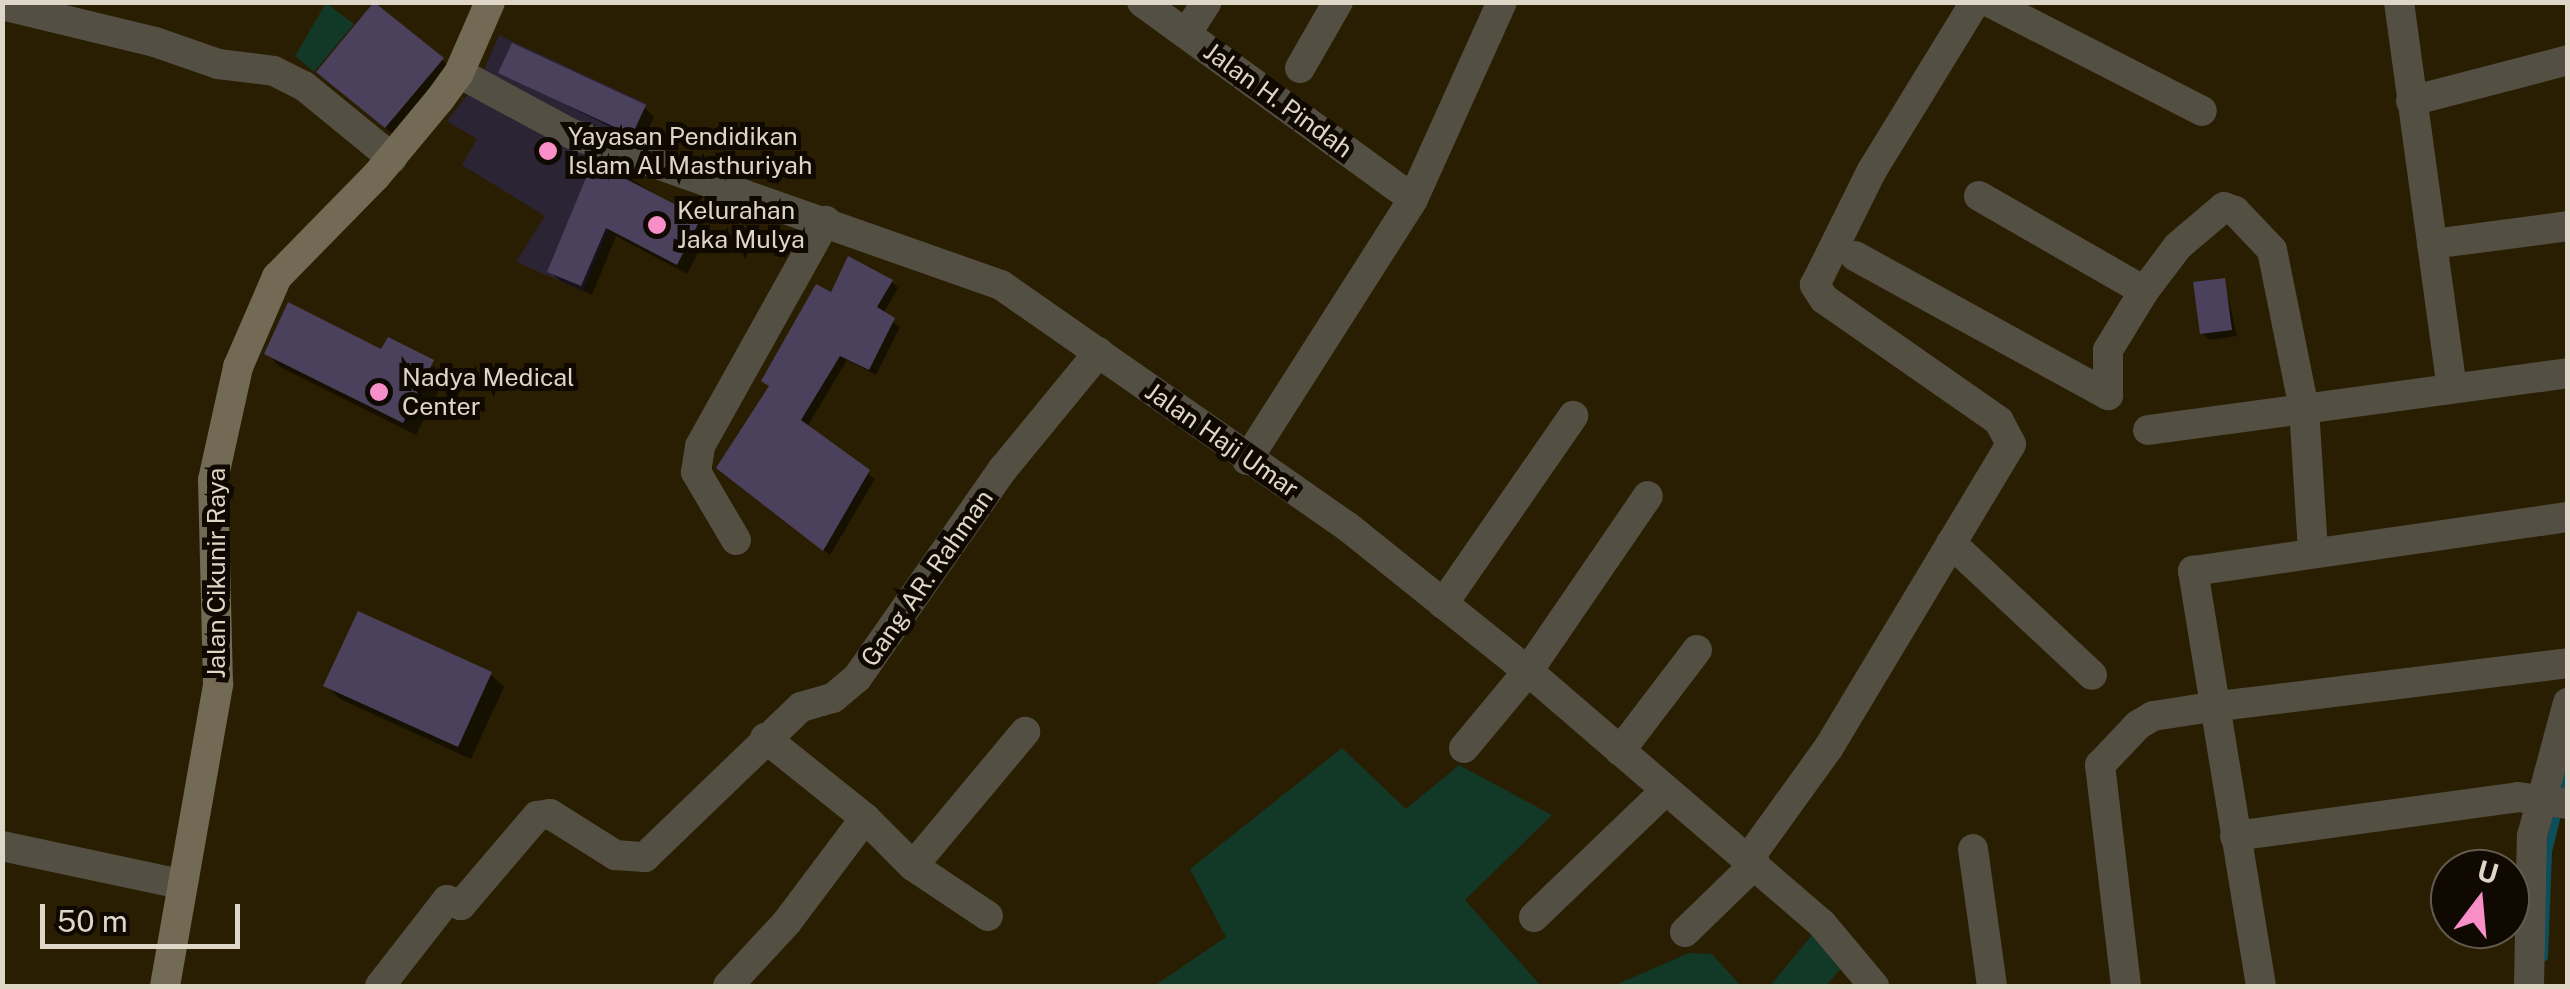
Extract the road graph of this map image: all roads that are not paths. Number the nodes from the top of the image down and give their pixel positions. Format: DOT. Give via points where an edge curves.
graph roads {
  1 [pos="490,2"];
  2 [pos="1142,2"];
  3 [pos="1206,2"];
  4 [pos="1338,2"];
  5 [pos="1502,2"];
  6 [pos="1975,2"];
  7 [pos="2399,2"];
  8 [pos="2,5"];
  9 [pos="2009,7"];
  10 [pos="1186,34"];
  11 [pos="2568,60"];
  12 [pos="1300,68"];
  13 [pos="460,73"];
  14 [pos="2411,101"];
  15 [pos="2202,112"];
  16 [pos="392,158"];
  17 [pos="1979,196"];
  18 [pos="1413,199"];
  19 [pos="826,222"];
  20 [pos="2568,226"];
  21 [pos="2432,244"];
  22 [pos="1855,256"];
  23 [pos="2144,290"];
  24 [pos="1099,352"];
  25 [pos="2568,373"];
  26 [pos="2452,388"];
  27 [pos="2304,408"];
  28 [pos="1574,416"];
  29 [pos="2148,430"];
  30 [pos="1247,460"];
  31 [pos="1648,496"];
  32 [pos="2568,517"];
  33 [pos="736,540"];
  34 [pos="1950,543"];
  35 [pos="2313,550"];
  36 [pos="1443,604"];
  37 [pos="1697,650"];
  38 [pos="2568,663"];
  39 [pos="1528,672"];
  40 [pos="2092,675"];
  41 [pos="2568,703"];
  42 [pos="2211,706"];
  43 [pos="1025,732"];
  44 [pos="765,738"];
  45 [pos="1464,748"];
  46 [pos="1620,751"];
  47 [pos="1664,792"];
  48 [pos="2556,801"];
  49 [pos="865,818"];
  50 [pos="2235,836"];
  51 [pos="2,846"];
  52 [pos="1974,849"];
  53 [pos="1752,861"];
  54 [pos="913,866"];
  55 [pos="181,884"];
  56 [pos="988,916"];
  57 [pos="1534,917"];
  58 [pos="1685,932"];
  59 [pos="165,986"];
  60 [pos="380,986"];
  61 [pos="728,986"];
  62 [pos="1874,986"];
  63 [pos="1992,986"];
  64 [pos="2126,986"];
  65 [pos="2261,986"];
  66 [pos="2528,986"];
  1 -- 13 [label="street, Jalan Cikunir Raya"];
  2 -- 10 [label="street, Jalan H. Pindah"];
  3 -- 10 [label="street"];
  4 -- 12 [label="street"];
  5 -- 18 [label="street"];
  6 -- 34 [label="street" via="1814,276 1824,299 2008,431 2006,456"];
  7 -- 14 [label="street"];
  8 -- 16 [label="street" via="218,64 274,71 304,86"];
  9 -- 15 [label="street"];
  10 -- 18 [label="street, Jalan H. Pindah"];
  11 -- 14 [label="street"];
  13 -- 16 [label="street, Jalan Cikunir Raya"];
  13 -- 19 [label="street, Jalan Haji Umar" via="572,134"];
  14 -- 21 [label="street"];
  16 -- 55 [label="street, Jalan Cikunir Raya" via="277,277 228,397 213,480 218,684"];
  17 -- 23 [label="street"];
  18 -- 30 [label="street"];
  19 -- 24 [label="street, Jalan Haji Umar" via="1001,285"];
  19 -- 33 [label="street" via="700,446 696,472"];
  20 -- 21 [label="street"];
  21 -- 26 [label="street"];
  22 -- 23 [label="street" via="2108,394 2108,350"];
  23 -- 27 [label="street" via="2178,246 2224,207 2235,211 2272,250"];
  24 -- 30 [label="street, Jalan Haji Umar"];
  24 -- 44 [label="street, Gang AR. Rahman" via="1035,426 857,678 832,698 802,707"];
  25 -- 26 [label="street"];
  26 -- 27 [label="street"];
  27 -- 29 [label="street"];
  27 -- 35 [label="street"];
  28 -- 36 [label="street"];
  30 -- 36 [label="street, Jalan Haji Umar"];
  31 -- 39 [label="street"];
  32 -- 35 [label="street"];
  34 -- 40 [label="street"];
  34 -- 53 [label="street"];
  35 -- 42 [label="street" via="2193,571"];
  36 -- 39 [label="street, Jalan Haji Umar"];
  37 -- 46 [label="street"];
  38 -- 42 [label="street"];
  39 -- 45 [label="street"];
  39 -- 46 [label="street, Jalan Haji Umar"];
  41 -- 48 [label="street"];
  42 -- 50 [label="street"];
  42 -- 64 [label="street" via="2152,716 2100,765"];
  43 -- 54 [label="street"];
  44 -- 49 [label="street"];
  44 -- 60 [label="street, Gang AR. Rahman" via="646,857 615,854 550,814 538,816 460,905 447,900"];
  46 -- 47 [label="street, Jalan Haji Umar"];
  47 -- 53 [label="street, Jalan Haji Umar"];
  47 -- 57 [label="street"];
  48 -- 50 [label="street" via="2440,805"];
  48 -- 66 [label="street" via="2532,836"];
  49 -- 54 [label="street"];
  49 -- 61 [label="street" via="787,922"];
  50 -- 65 [label="street"];
  51 -- 55 [label="street"];
  52 -- 63 [label="street"];
  53 -- 58 [label="street"];
  53 -- 62 [label="street, Jalan Haji Umar" via="1822,924"];
  54 -- 56 [label="street"];
  55 -- 59 [label="street, Jalan Cikunir Raya"];
}
